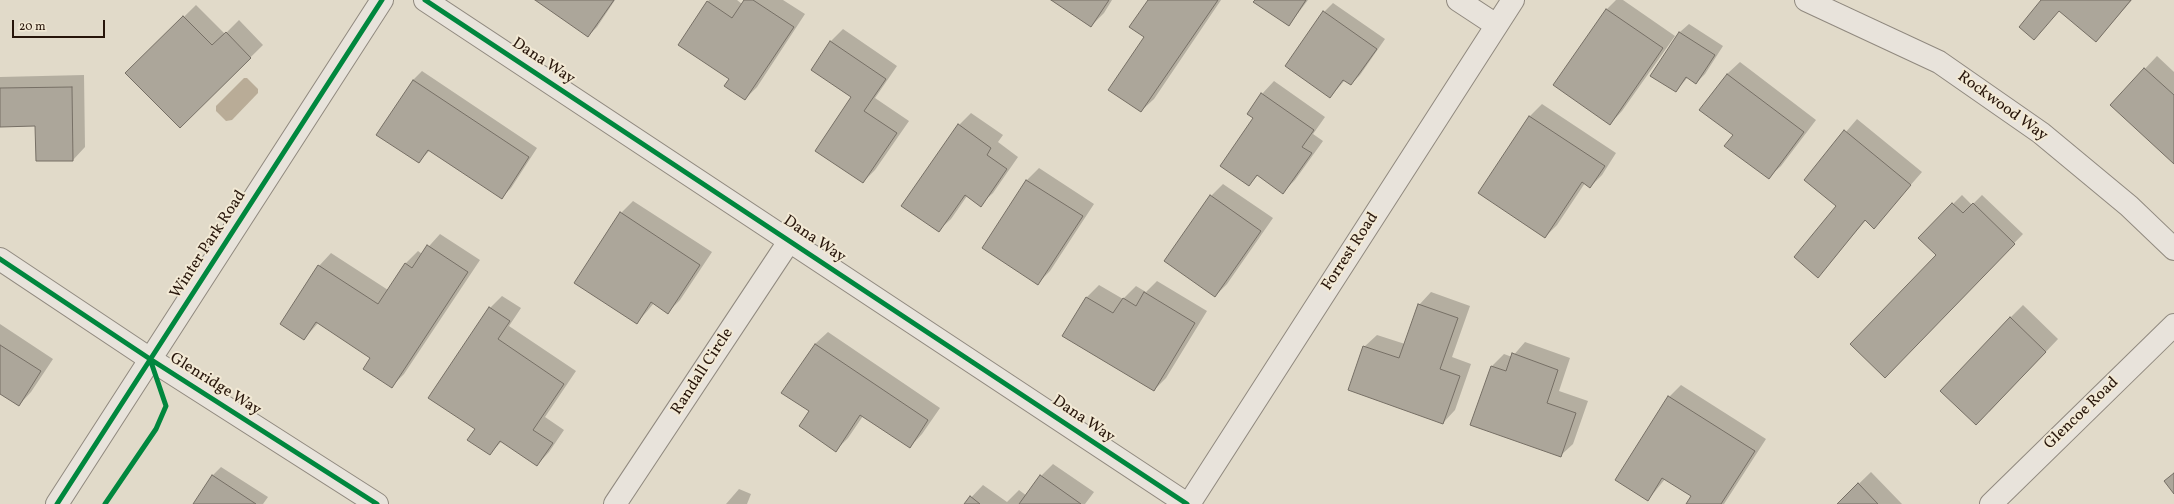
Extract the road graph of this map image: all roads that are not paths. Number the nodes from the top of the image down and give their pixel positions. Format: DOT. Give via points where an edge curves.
graph roads {
  1 [pos="382,0"];
  2 [pos="425,0"];
  3 [pos="1458,0"];
  4 [pos="1513,0"];
  5 [pos="1806,0"];
  6 [pos="1496,25"];
  7 [pos="790,240"];
  8 [pos="2174,249"];
  9 [pos="0,259"];
  10 [pos="2174,325"];
  11 [pos="150,359"];
  12 [pos="57,504"];
  13 [pos="378,504"];
  14 [pos="615,504"];
  15 [pos="1188,504"];
  16 [pos="1991,504"];
  1 -- 11 [label="street, Winter Park Road"];
  2 -- 7 [label="street, Dana Way"];
  3 -- 6 [label="street"];
  4 -- 6 [label="street, Forrest Road"];
  5 -- 8 [label="street, Rockwood Way" via="1939,62 2041,133 2129,206"];
  6 -- 15 [label="street, Forrest Road"];
  7 -- 14 [label="street, Randall Circle"];
  7 -- 15 [label="street, Dana Way"];
  9 -- 11 [label="street, Glenridge Way"];
  10 -- 16 [label="street, Glencoe Road"];
  11 -- 12 [label="street, Winter Park Road"];
  11 -- 13 [label="street, Glenridge Way"];
}
